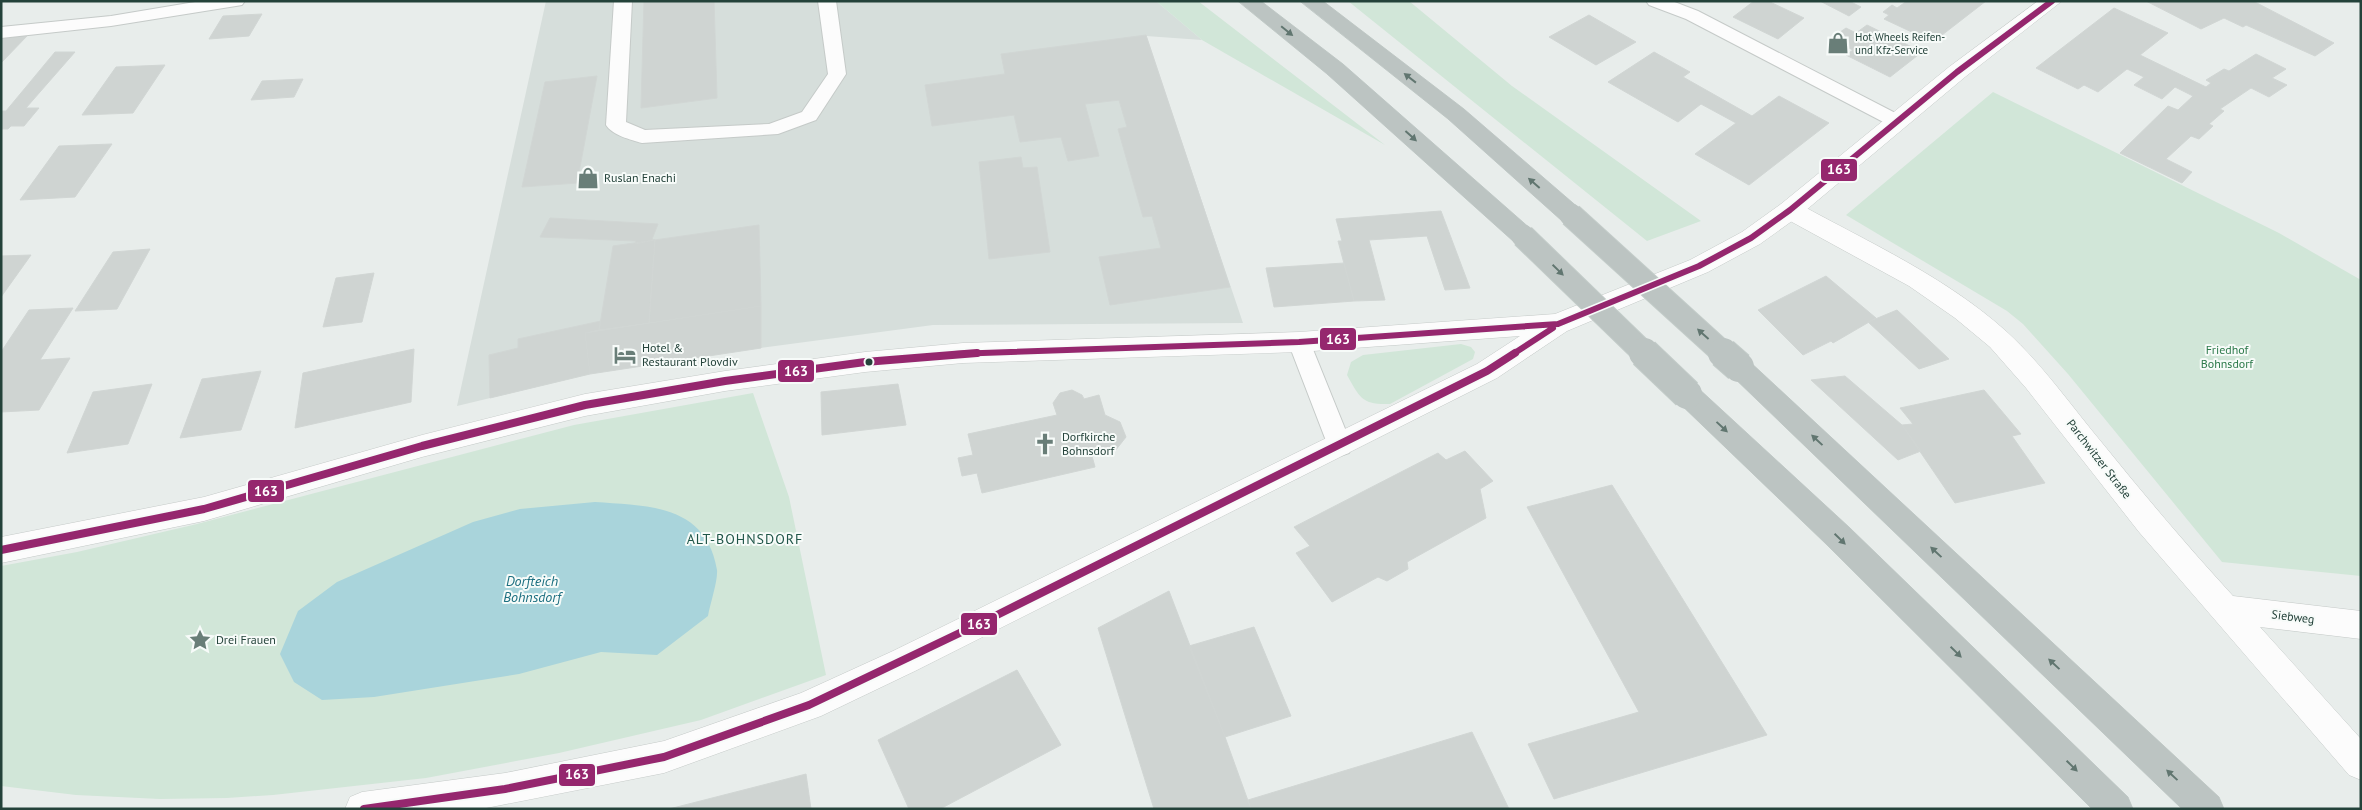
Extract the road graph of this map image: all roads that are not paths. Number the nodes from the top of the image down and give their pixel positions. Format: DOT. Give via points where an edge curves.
graph roads {
  1 [pos="236,1"];
  2 [pos="623,1"];
  3 [pos="827,1"];
  4 [pos="1248,1"];
  5 [pos="1310,1"];
  6 [pos="1655,1"];
  7 [pos="2052,1"];
  8 [pos="1,33"];
  9 [pos="1898,122"];
  10 [pos="1790,210"];
  11 [pos="1558,324"];
  12 [pos="1299,342"];
  13 [pos="1340,446"];
  14 [pos="1,550"];
  15 [pos="2224,609"];
  16 [pos="2361,625"];
  17 [pos="2361,764"];
  18 [pos="362,809"];
  19 [pos="2116,809"];
  20 [pos="2207,809"];
  1 -- 8 [label="lane" via="111,21"];
  2 -- 3 [label="lane" via="616,125 642,137 770,130 809,116 837,74"];
  4 -- 19 [label="highway, one-way, bridge" via="1335,69 1523,236 1838,536"];
  20 -- 5 [label="highway, one-way, bridge" via="1739,366 1456,114"];
  6 -- 9 [label="lane" via="1692,15"];
  7 -- 9 [label="street" via="1965,66"];
  9 -- 10 [label="street"];
  10 -- 11 [label="street" via="1751,238 1699,266"];
  10 -- 15 [label="street, Parchwitzer Straße" via="1918,280 1999,340"];
  11 -- 12 [label="street"];
  11 -- 13 [label="street" via="1487,371"];
  12 -- 13 [label="lane"];
  12 -- 14 [label="street" via="955,354 865,362 725,381 585,405 422,446 204,509"];
  13 -- 18 [label="street" via="810,705 664,756 505,789"];
  15 -- 16 [label="street, Siebweg"];
  15 -- 17 [label="street, Parchwitzer Straße"];
}
